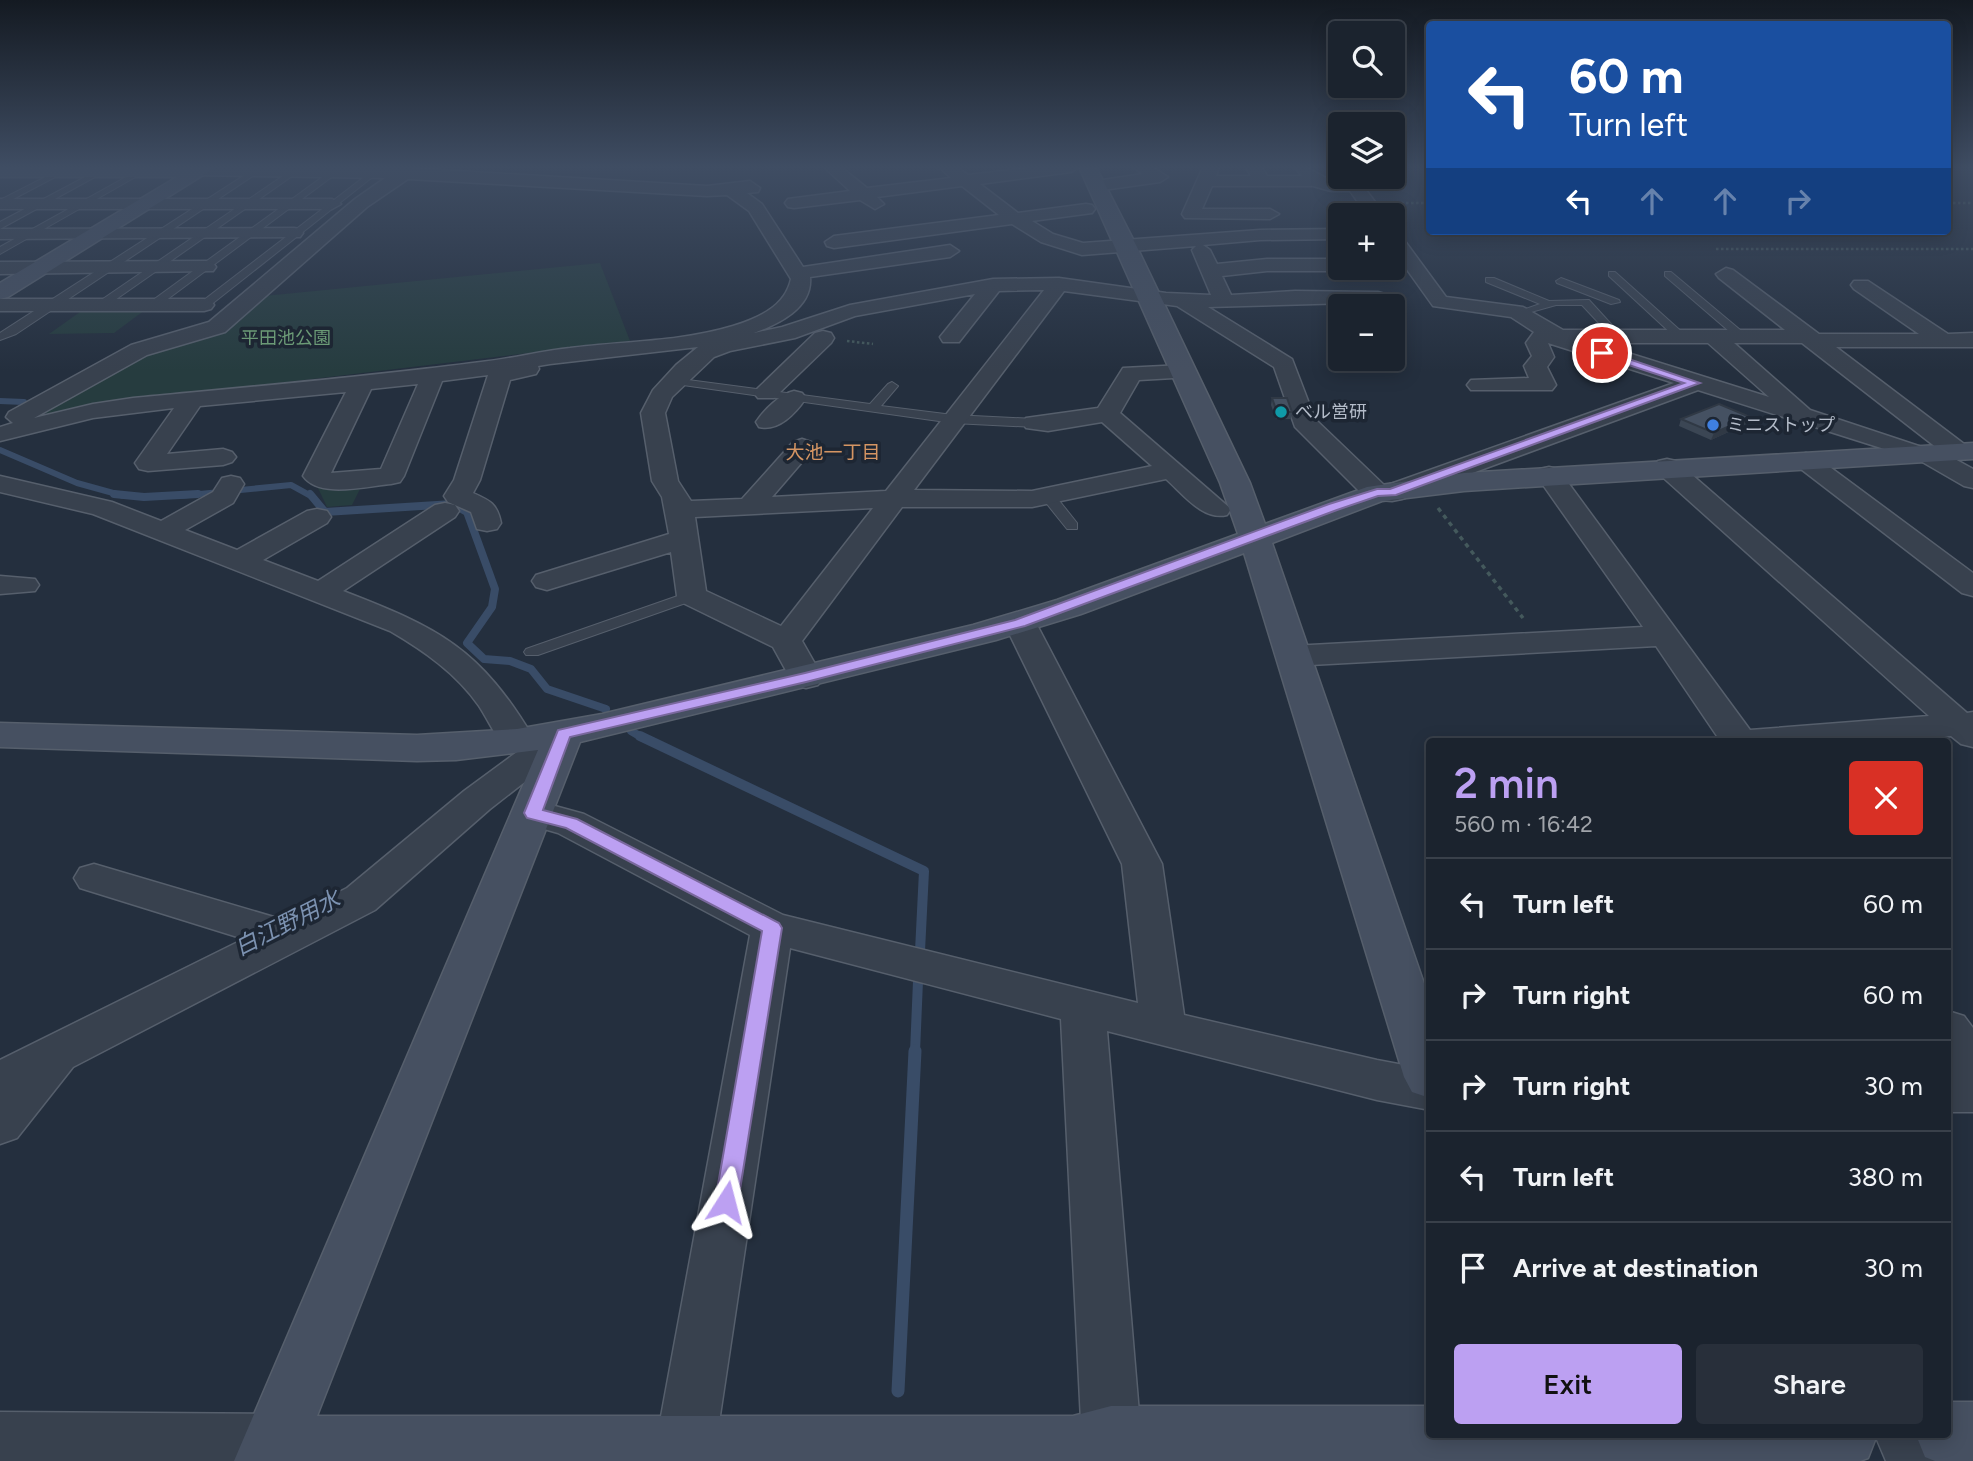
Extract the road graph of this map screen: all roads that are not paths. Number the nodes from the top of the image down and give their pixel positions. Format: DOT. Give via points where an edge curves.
graph roads {
  1 [pos="27,235"];
  2 [pos="93,235"];
  3 [pos="157,235"];
  4 [pos="202,235"];
  5 [pos="248,235"];
  6 [pos="291,235"];
  7 [pos="324,235"];
  8 [pos="773,235"];
  9 [pos="891,235"];
  10 [pos="909,235"];
  11 [pos="1042,235"];
  12 [pos="1121,235"];
  13 [pos="1181,235"];
  14 [pos="1263,235"];
  15 [pos="1047,238"];
  16 [pos="1021,241"];
  17 [pos="1189,242"];
  18 [pos="834,243"];
  19 [pos="1127,247"];
  20 [pos="969,249"];
  21 [pos="1082,249"];
  22 [pos="0,251"];
  23 [pos="930,254"];
  24 [pos="1405,254"];
  25 [pos="1038,265"];
  26 [pos="1328,265"];
  27 [pos="41,267"];
  28 [pos="110,267"];
  29 [pos="156,267"];
  30 [pos="205,267"];
  31 [pos="0,268"];
  32 [pos="1210,271"];
  33 [pos="799,273"];
  34 [pos="1060,273"];
  35 [pos="1612,274"];
  36 [pos="1668,274"];
  37 [pos="1726,274"];
  38 [pos="1490,280"];
  39 [pos="1561,281"];
  40 [pos="962,283"];
  41 [pos="993,285"];
  42 [pos="1861,285"];
  43 [pos="0,292"];
  44 [pos="937,293"];
  45 [pos="1328,297"];
  46 [pos="1166,299"];
  47 [pos="1640,299"];
  48 [pos="1405,300"];
  49 [pos="1224,302"];
  50 [pos="1440,302"];
  51 [pos="1585,302"];
  52 [pos="1615,302"];
  53 [pos="1549,304"];
  54 [pos="0,305"];
  55 [pos="52,305"];
  56 [pos="101,305"];
  57 [pos="153,305"];
  58 [pos="204,305"];
  59 [pos="1521,314"];
  60 [pos="912,321"];
  61 [pos="1554,335"];
  62 [pos="1616,335"];
  63 [pos="1679,335"];
  64 [pos="1712,335"];
  65 [pos="1741,336"];
  66 [pos="951,337"];
  67 [pos="0,338"];
  68 [pos="823,338"];
  69 [pos="1809,338"];
  70 [pos="1962,342"];
  71 [pos="0,350"];
  72 [pos="706,352"];
  73 [pos="572,358"];
  74 [pos="1183,372"];
  75 [pos="433,375"];
  76 [pos="673,381"];
  77 [pos="363,382"];
  78 [pos="1695,383"];
  79 [pos="1479,384"];
  80 [pos="892,386"];
  81 [pos="766,393"];
  82 [pos="794,398"];
  83 [pos="192,400"];
  84 [pos="873,408"];
  85 [pos="1107,414"];
  86 [pos="1802,415"];
  87 [pos="953,419"];
  88 [pos="768,422"];
  89 [pos="1035,423"];
  90 [pos="0,427"];
  91 [pos="0,434"];
  92 [pos="802,447"];
  93 [pos="1954,452"];
  94 [pos="223,457"];
  95 [pos="1805,461"];
  96 [pos="1667,467"];
  97 [pos="1171,470"];
  98 [pos="1549,475"];
  99 [pos="1973,480"];
  100 [pos="36,483"];
  101 [pos="227,491"];
  102 [pos="1384,493"];
  103 [pos="1048,496"];
  104 [pos="895,499"];
  105 [pos="754,506"];
  106 [pos="1217,509"];
  107 [pos="680,510"];
  108 [pos="445,511"];
  109 [pos="317,517"];
  110 [pos="487,523"];
  111 [pos="1072,526"];
  112 [pos="163,531"];
  113 [pos="1253,538"];
  114 [pos="683,540"];
  115 [pos="240,561"];
  116 [pos="547,581"];
  117 [pos="1973,587"];
  118 [pos="320,593"];
  119 [pos="692,596"];
  120 [pos="1020,623"];
  121 [pos="1662,636"];
  122 [pos="786,640"];
  123 [pos="532,652"];
  124 [pos="1292,656"];
  125 [pos="806,678"];
  126 [pos="1969,727"];
  127 [pos="0,735"];
  128 [pos="540,737"];
  129 [pos="1737,738"];
  130 [pos="1801,738"];
  131 [pos="533,813"];
  132 [pos="93,878"];
  133 [pos="772,928"];
  134 [pos="279,934"];
  135 [pos="1083,1007"];
  136 [pos="1163,1027"];
  137 [pos="1951,1033"];
  138 [pos="61,1052"];
  139 [pos="1973,1064"];
  140 [pos="1426,1065"];
  141 [pos="0,1082"];
  142 [pos="1426,1089"];
  143 [pos="1951,1092"];
  144 [pos="1973,1092"];
  145 [pos="0,1123"];
  146 [pos="1951,1434"];
  147 [pos="1973,1434"];
  148 [pos="1756,1438"];
  149 [pos="1906,1438"];
  150 [pos="0,1441"];
  151 [pos="1549,1445"];
  152 [pos="685,1449"];
  153 [pos="1112,1450"];
  154 [pos="270,1452"];
  155 [pos="1917,1461"];
  1 -- 22 [label="lane"];
  2 -- 27 [label="street"];
  3 -- 28 [label="lane"];
  4 -- 29 [label="lane"];
  5 -- 30 [label="lane"];
  6 -- 58 [label="lane"];
  7 -- 90 [label="street" via="217,327 139,349"];
  8 -- 33 [label="street"];
  9 -- 18 [label="street"];
  10 -- 23 [label="street"];
  11 -- 15 [label="street"];
  12 -- 19 [label="street"];
  13 -- 17 [label="street" via="1179,239"];
  14 -- 17 [label="street"];
  15 -- 16 [label="street"];
  15 -- 21 [label="street"];
  17 -- 19 [label="street"];
  17 -- 32 [label="street"];
  19 -- 21 [label="street"];
  19 -- 46 [label="street"];
  20 -- 23 [label="street"];
  21 -- 34 [label="street"];
  23 -- 33 [label="street"];
  23 -- 40 [label="street"];
  24 -- 50 [label="street"];
  25 -- 40 [label="street"];
  26 -- 32 [label="street"];
  27 -- 28 [label="street"];
  27 -- 31 [label="street"];
  27 -- 43 [label="street"];
  28 -- 29 [label="street"];
  28 -- 55 [label="lane"];
  29 -- 30 [label="street"];
  29 -- 56 [label="lane"];
  30 -- 57 [label="lane"];
  32 -- 49 [label="street"];
  33 -- 73 [label="street" via="797,297 757,324 672,344"];
  34 -- 41 [label="street"];
  34 -- 46 [label="street"];
  34 -- 87 [label="street"];
  35 -- 47 [label="lane"];
  36 -- 65 [label="lane"];
  37 -- 69 [label="street"];
  38 -- 53 [label="lane"];
  39 -- 52 [label="lane"];
  40 -- 41 [label="street"];
  40 -- 44 [label="street"];
  41 -- 66 [label="street"];
  42 -- 70 [label="street"];
  44 -- 60 [label="street"];
  44 -- 72 [label="street" via="850,311 787,333"];
  45 -- 49 [label="street"];
  46 -- 49 [label="street"];
  46 -- 74 [label="street"];
  46 -- 102 [label="street" via="1284,364 1304,422"];
  47 -- 52 [label="lane"];
  47 -- 63 [label="lane"];
  48 -- 50 [label="street"];
  50 -- 59 [label="street"];
  51 -- 52 [label="lane"];
  51 -- 53 [label="lane"];
  51 -- 62 [label="lane"];
  53 -- 59 [label="lane"];
  54 -- 55 [label="street"];
  55 -- 56 [label="street"];
  55 -- 67 [label="lane"];
  56 -- 57 [label="street"];
  57 -- 58 [label="street"];
  59 -- 61 [label="street"];
  61 -- 62 [label="street"];
  61 -- 78 [label="street"];
  61 -- 79 [label="street" via="1539,337 1536,343 1543,357 1535,366 1544,385"];
  62 -- 63 [label="street"];
  63 -- 64 [label="street"];
  64 -- 65 [label="street"];
  64 -- 86 [label="street"];
  65 -- 69 [label="street"];
  67 -- 71 [label="lane"];
  68 -- 81 [label="street"];
  69 -- 70 [label="street"];
  69 -- 93 [label="street"];
  72 -- 73 [label="street"];
  72 -- 76 [label="street"];
  73 -- 75 [label="street"];
  73 -- 110 [label="street" via="500,375 458,496 484,508"];
  74 -- 85 [label="street" via="1131,373"];
  74 -- 113 [label="street" via="1235,483"];
  75 -- 77 [label="street"];
  75 -- 77 [label="street" via="391,476 329,481 316,476"];
  76 -- 81 [label="lane"];
  76 -- 107 [label="street" via="653,413 665,481"];
  77 -- 83 [label="street"];
  78 -- 86 [label="street"];
  78 -- 102 [label="street"];
  80 -- 84 [label="lane"];
  81 -- 82 [label="lane"];
  82 -- 84 [label="lane"];
  82 -- 88 [label="street"];
  83 -- 91 [label="street" via="93,411"];
  83 -- 94 [label="street" via="148,463"];
  84 -- 87 [label="lane"];
  85 -- 89 [label="street"];
  85 -- 97 [label="street"];
  86 -- 93 [label="street"];
  87 -- 89 [label="lane"];
  87 -- 104 [label="street"];
  92 -- 105 [label="street"];
  93 -- 95 [label="street"];
  93 -- 99 [label="street"];
  95 -- 96 [label="street"];
  95 -- 117 [label="street"];
  96 -- 98 [label="street"];
  96 -- 126 [label="street"];
  97 -- 103 [label="street"];
  97 -- 106 [label="street"];
  98 -- 102 [label="street"];
  98 -- 121 [label="street"];
  100 -- 112 [label="street"];
  101 -- 112 [label="street"];
  102 -- 113 [label="street"];
  103 -- 104 [label="street"];
  103 -- 111 [label="lane"];
  104 -- 105 [label="street"];
  104 -- 122 [label="street"];
  105 -- 107 [label="street"];
  107 -- 114 [label="street"];
  108 -- 118 [label="street"];
  109 -- 115 [label="street"];
  112 -- 115 [label="street"];
  113 -- 120 [label="street"];
  113 -- 124 [label="street"];
  114 -- 116 [label="street"];
  114 -- 119 [label="street"];
  115 -- 118 [label="street"];
  118 -- 128 [label="street" via="401,624 439,645 468,669 504,717"];
  119 -- 122 [label="street"];
  119 -- 123 [label="lane"];
  120 -- 125 [label="street"];
  120 -- 136 [label="street" via="1142,864"];
  121 -- 124 [label="street"];
  121 -- 129 [label="street"];
  122 -- 125 [label="street"];
  124 -- 140 [label="street"];
  125 -- 128 [label="street"];
  126 -- 130 [label="street"];
  127 -- 128 [label="street" via="417,748"];
  128 -- 131 [label="street"];
  128 -- 134 [label="street" via="477,800 361,899"];
  131 -- 133 [label="street" via="571,823"];
  131 -- 154 [label="street"];
  132 -- 134 [label="street"];
  133 -- 135 [label="street"];
  133 -- 152 [label="street"];
  134 -- 138 [label="street"];
  135 -- 136 [label="street"];
  135 -- 153 [label="street"];
  136 -- 142 [label="street"];
  137 -- 139 [label="street"];
  138 -- 141 [label="street"];
  138 -- 145 [label="street"];
  143 -- 144 [label="street"];
  146 -- 147 [label="street"];
  148 -- 151 [label="street"];
  149 -- 155 [label="street"];
  150 -- 154 [label="street"];
  151 -- 153 [label="street"];
  152 -- 153 [label="street"];
  152 -- 154 [label="street"];
}
